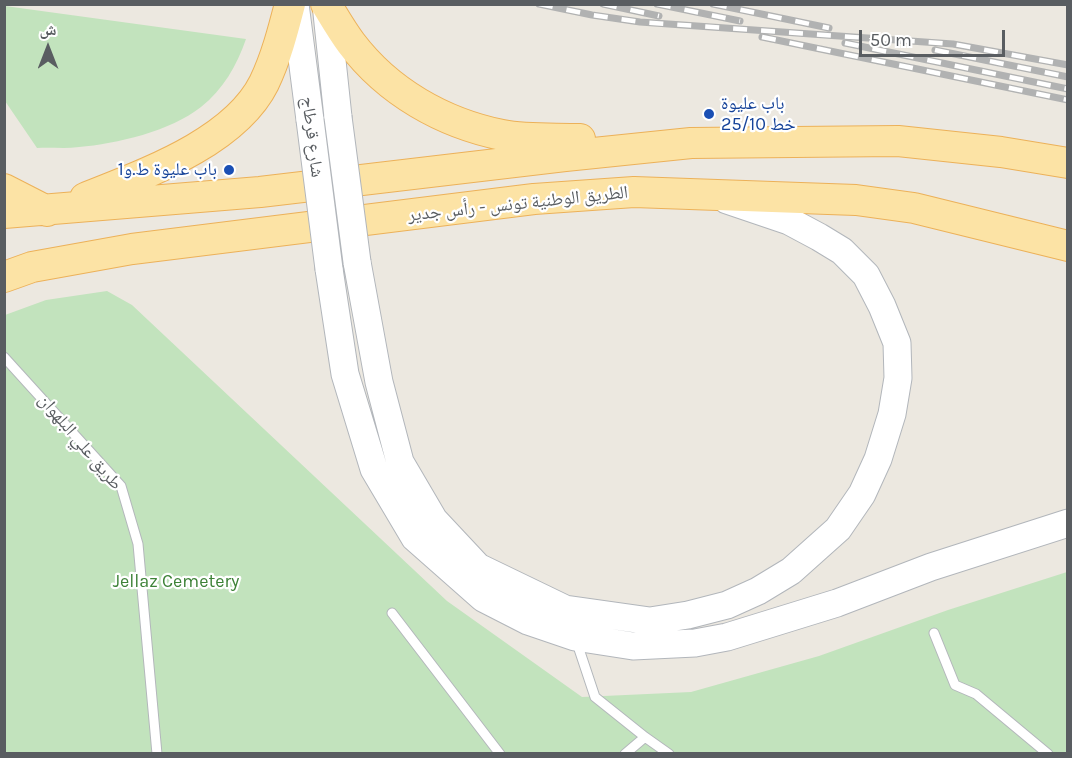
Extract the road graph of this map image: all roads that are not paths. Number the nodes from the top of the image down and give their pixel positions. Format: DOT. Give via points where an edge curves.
graph roads {
  1 [pos="290,4"];
  2 [pos="295,4"];
  3 [pos="326,4"];
  4 [pos="691,143"];
  5 [pos="1068,163"];
  6 [pos="4,189"];
  7 [pos="711,195"];
  8 [pos="52,210"];
  9 [pos="4,213"];
  10 [pos="1068,246"];
  11 [pos="4,277"];
  12 [pos="4,357"];
  13 [pos="1065,527"];
  14 [pos="392,613"];
  15 [pos="934,633"];
  16 [pos="575,637"];
  17 [pos="645,737"];
  18 [pos="157,753"];
  19 [pos="500,753"];
  20 [pos="625,753"];
  21 [pos="669,753"];
  22 [pos="1048,753"];
  1 -- 8 [label="main road" via="263,85 237,119 203,145 123,183"];
  2 -- 16 [label="main road, شارع قرطاج, bridge" via="345,374 374,469 415,538 483,598 528,621"];
  3 -- 4 [label="main road" via="351,44 382,77 419,104 460,123 504,135"];
  3 -- 7 [label="main road, bridge" via="357,262 379,382 400,462 434,520 478,567 565,609 650,621 726,606 758,591 791,571 838,529 862,494 878,459 898,378 897,343 866,275 842,251 789,221"];
  4 -- 5 [label="main road" via="898,141"];
  4 -- 8 [label="main road" via="260,192"];
  6 -- 8 [label="main road"];
  7 -- 10 [label="main road, الطريق الوطنية تونس - رأس جدير" via="856,200 914,208"];
  7 -- 11 [label="main road, الطريق الوطنية تونس - رأس جدير" via="634,192 534,199 132,249 32,267"];
  8 -- 9 [label="main road"];
  12 -- 18 [label="lane, طريق علي البلهوان" via="121,486 138,544"];
  13 -- 16 [label="main road, شارع قرطاج" via="931,567 837,603 727,637 633,646"];
  14 -- 19 [label="lane"];
  15 -- 22 [label="lane" via="955,685 976,694"];
  16 -- 17 [label="lane" via="595,697"];
  17 -- 20 [label="lane"];
  17 -- 21 [label="lane"];
}
